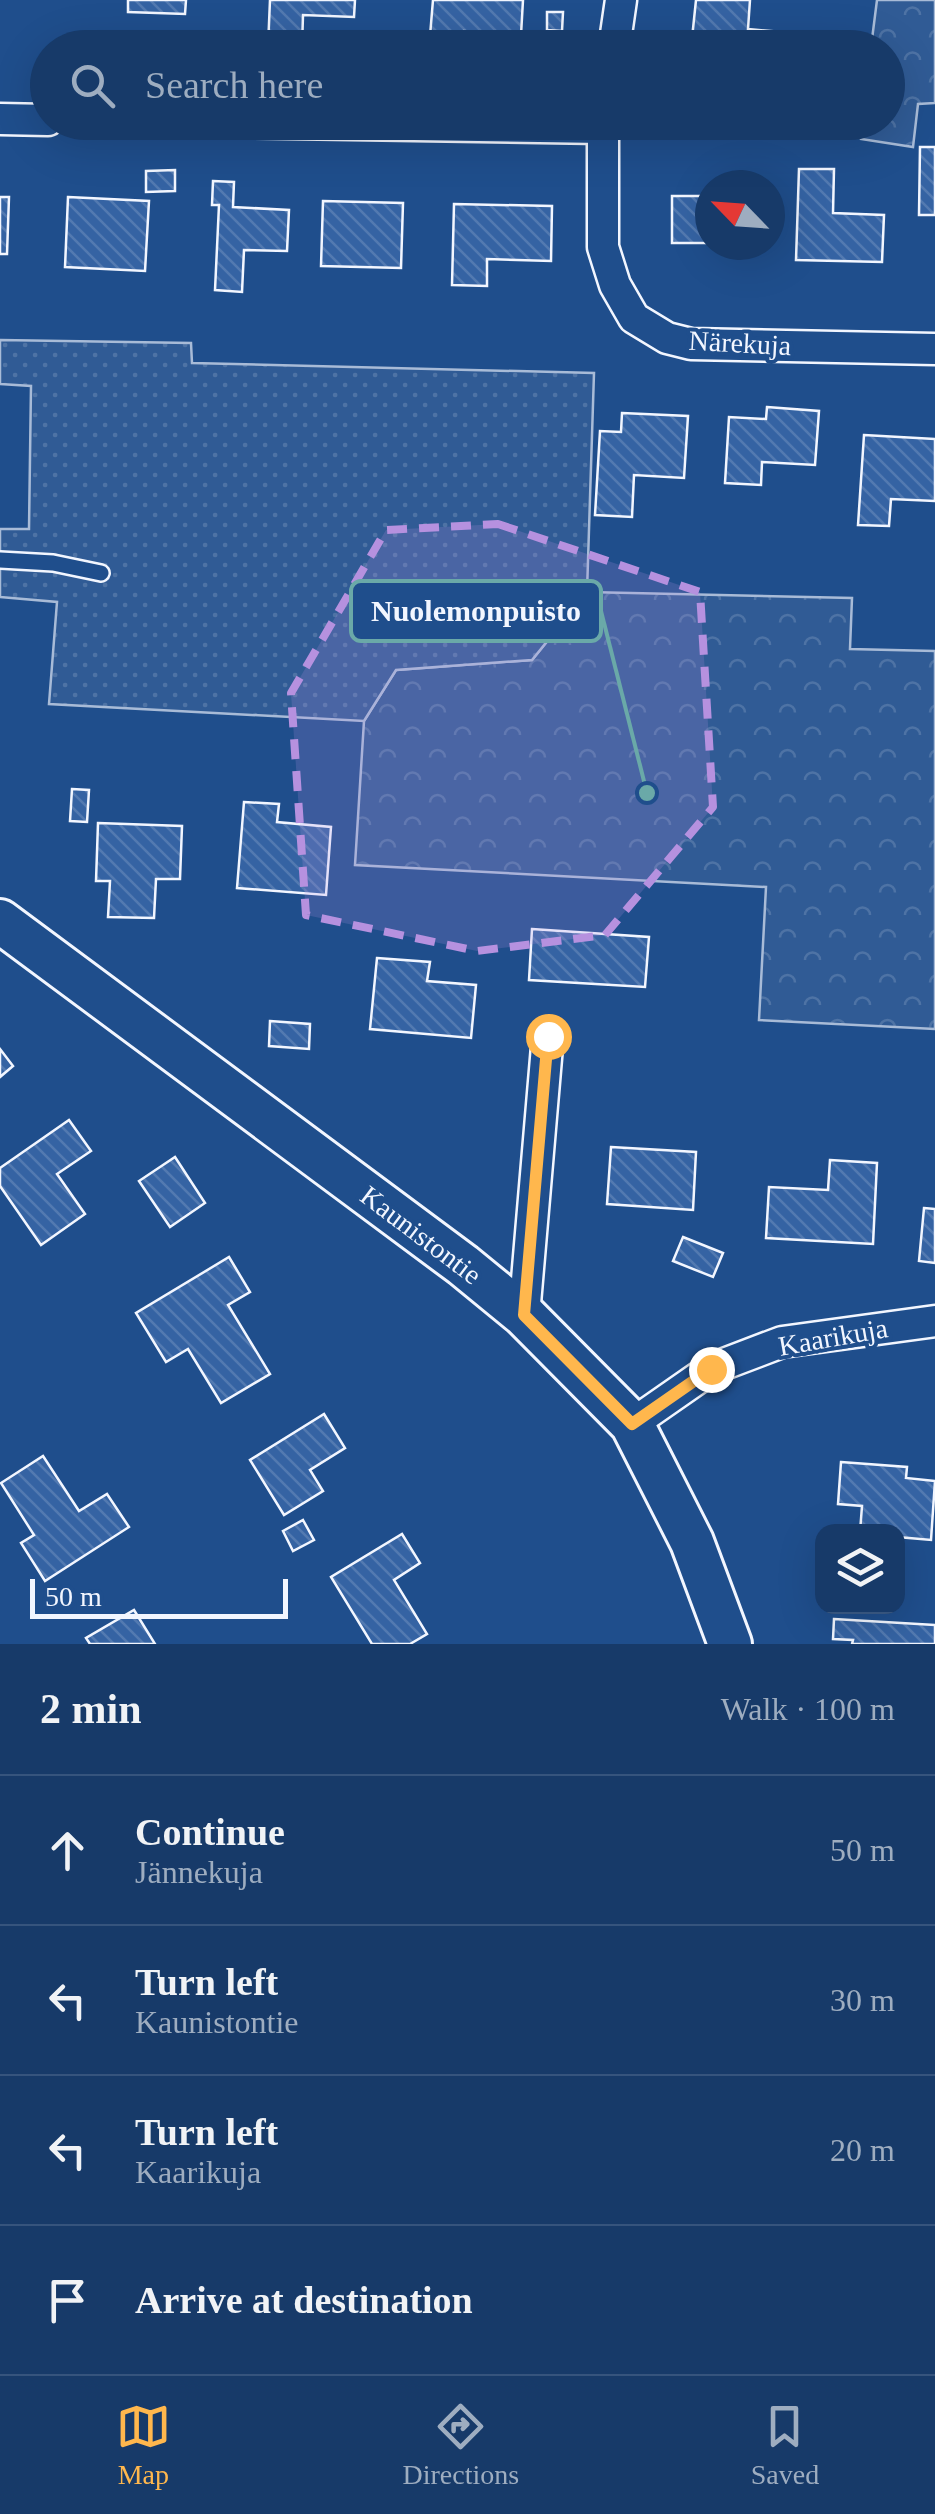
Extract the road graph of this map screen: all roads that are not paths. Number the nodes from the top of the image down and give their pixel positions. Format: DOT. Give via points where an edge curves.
graph roads {
  1 [pos="622,0"];
  2 [pos="617,30"];
  3 [pos="0,119"];
  4 [pos="30,120"];
  5 [pos="603,140"];
  6 [pos="935,349"];
  7 [pos="0,560"];
  8 [pos="101,574"];
  9 [pos="0,921"];
  10 [pos="548,1036"];
  11 [pos="524,1315"];
  12 [pos="935,1321"];
  13 [pos="632,1424"];
  14 [pos="730,1644"];
  1 -- 2 [label="street"];
  3 -- 4 [label="street"];
  5 -- 6 [label="street, Närekuja" via="603,247 634,318 691,344"];
  7 -- 8 [label="lane"];
  9 -- 11 [label="street, Kaunistontie"];
  10 -- 11 [label="street"];
  11 -- 13 [label="street, Kaunistontie"];
  12 -- 13 [label="street, Kaarikuja" via="782,1342 711,1369"];
  13 -- 14 [label="street, Kaunistontie" via="692,1542"];
}
